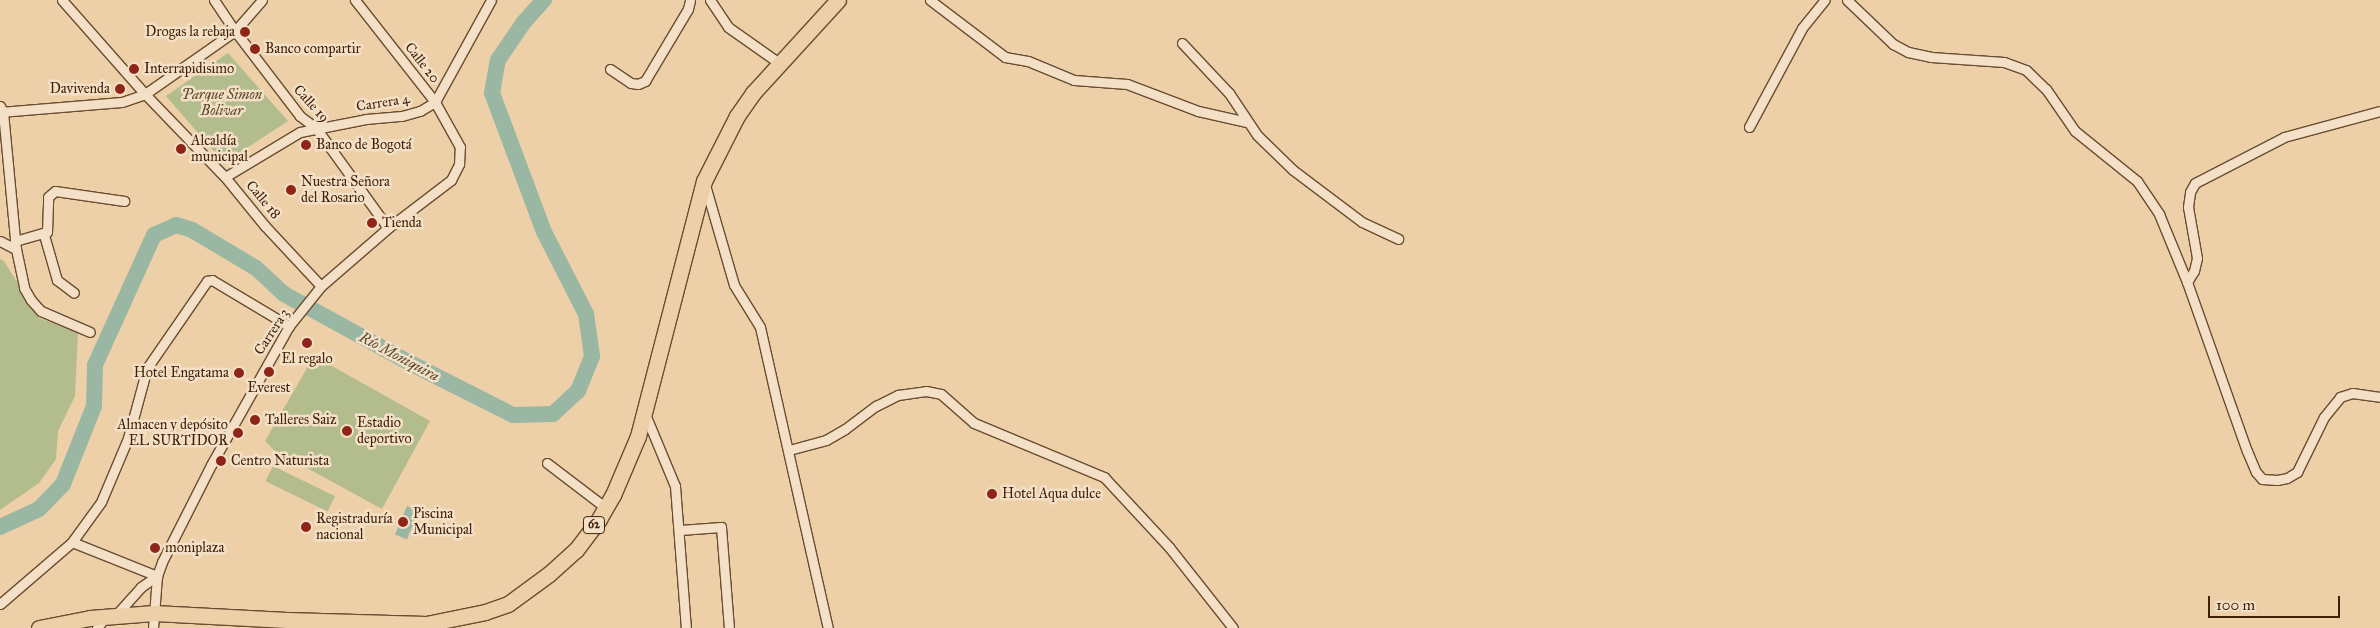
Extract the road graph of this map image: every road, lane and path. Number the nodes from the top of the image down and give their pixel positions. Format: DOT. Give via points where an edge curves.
graph roads {
  1 [pos="62,0"];
  2 [pos="214,0"];
  3 [pos="262,0"];
  4 [pos="355,0"];
  5 [pos="491,0"];
  6 [pos="690,0"];
  7 [pos="710,0"];
  8 [pos="838,0"];
  9 [pos="930,0"];
  10 [pos="1825,0"];
  11 [pos="1847,0"];
  12 [pos="235,31"];
  13 [pos="1182,43"];
  14 [pos="779,63"];
  15 [pos="610,69"];
  16 [pos="145,94"];
  17 [pos="436,102"];
  18 [pos="1,110"];
  19 [pos="2380,111"];
  20 [pos="1247,122"];
  21 [pos="1749,127"];
  22 [pos="316,128"];
  23 [pos="460,147"];
  24 [pos="226,177"];
  25 [pos="704,181"];
  26 [pos="124,201"];
  27 [pos="388,228"];
  28 [pos="44,235"];
  29 [pos="1398,239"];
  30 [pos="0,241"];
  31 [pos="16,245"];
  32 [pos="2187,282"];
  33 [pos="321,286"];
  34 [pos="74,293"];
  35 [pos="289,326"];
  36 [pos="90,332"];
  37 [pos="2380,397"];
  38 [pos="644,411"];
  39 [pos="790,450"];
  40 [pos="547,463"];
  41 [pos="606,508"];
  42 [pos="680,530"];
  43 [pos="72,542"];
  44 [pos="157,576"];
  45 [pos="0,604"];
  46 [pos="106,620"];
  47 [pos="154,620"];
  48 [pos="289,624"];
  49 [pos="39,628"];
  50 [pos="686,628"];
  51 [pos="729,628"];
  52 [pos="828,628"];
  53 [pos="1233,628"];
  1 -- 16 [label="street, Calle 18"];
  2 -- 12 [label="street, Calle 19"];
  3 -- 12 [label="street"];
  4 -- 17 [label="street, Calle 20"];
  5 -- 17 [label="street"];
  6 -- 15 [label="street" via="688,9 645,81 631,83"];
  7 -- 14 [label="street" via="725,24"];
  8 -- 14 [label="main road, 62"];
  9 -- 20 [label="street" via="1005,57 1028,61 1074,80 1128,84 1198,111"];
  10 -- 21 [label="street" via="1802,28"];
  11 -- 32 [label="street" via="1893,44 1908,52 1931,57 2004,62 2016,65 2035,77 2076,130 2137,181 2149,196"];
  12 -- 16 [label="street"];
  12 -- 22 [label="street, Calle 19" via="300,116"];
  13 -- 20 [label="street" via="1229,93"];
  14 -- 25 [label="main road, 62" via="738,116"];
  16 -- 18 [label="street" via="122,102"];
  16 -- 24 [label="street, Calle 18"];
  17 -- 22 [label="street, Carrera 4" via="402,116"];
  17 -- 23 [label="street, Calle 20"];
  18 -- 31 [label="street"];
  19 -- 32 [label="street" via="2284,137 2195,183 2188,207 2197,258"];
  20 -- 29 [label="street" via="1308,184 1362,222"];
  22 -- 24 [label="street, Carrera 4" via="300,132"];
  22 -- 27 [label="street, Calle 19"];
  23 -- 27 [label="street, Carrera 3" via="459,164 451,180"];
  24 -- 33 [label="street, Calle 18"];
  25 -- 38 [label="main road, 62"];
  25 -- 39 [label="street" via="734,285 760,327"];
  26 -- 28 [label="street" via="55,191 50,193 48,227"];
  27 -- 33 [label="street, Carrera 3"];
  28 -- 31 [label="street"];
  28 -- 34 [label="street" via="57,280"];
  30 -- 31 [label="street"];
  31 -- 36 [label="street" via="24,288 31,300 41,311"];
  32 -- 37 [label="street" via="2247,451 2262,479 2277,480 2298,472 2324,417 2340,397 2352,393"];
  33 -- 35 [label="street, Carrera 3"];
  35 -- 43 [label="street" via="212,280 207,281 147,368 128,438 101,502"];
  35 -- 44 [label="street, Carrera 3" via="211,465"];
  38 -- 41 [label="main road, 62" via="627,465"];
  38 -- 42 [label="street" via="675,486"];
  39 -- 52 [label="street"];
  39 -- 53 [label="street" via="826,440 898,395 926,391 941,394 974,423 1104,477 1169,547"];
  40 -- 41 [label="street"];
  41 -- 48 [label="main road, 62" via="576,550 508,604 485,612 413,625"];
  42 -- 50 [label="street"];
  42 -- 51 [label="street" via="721,527"];
  43 -- 44 [label="street"];
  43 -- 45 [label="street"];
  44 -- 46 [label="street"];
  44 -- 47 [label="street"];
  46 -- 47 [label="main road, 62"];
  46 -- 49 [label="main road, 62"];
  47 -- 48 [label="main road, 62"];
}
